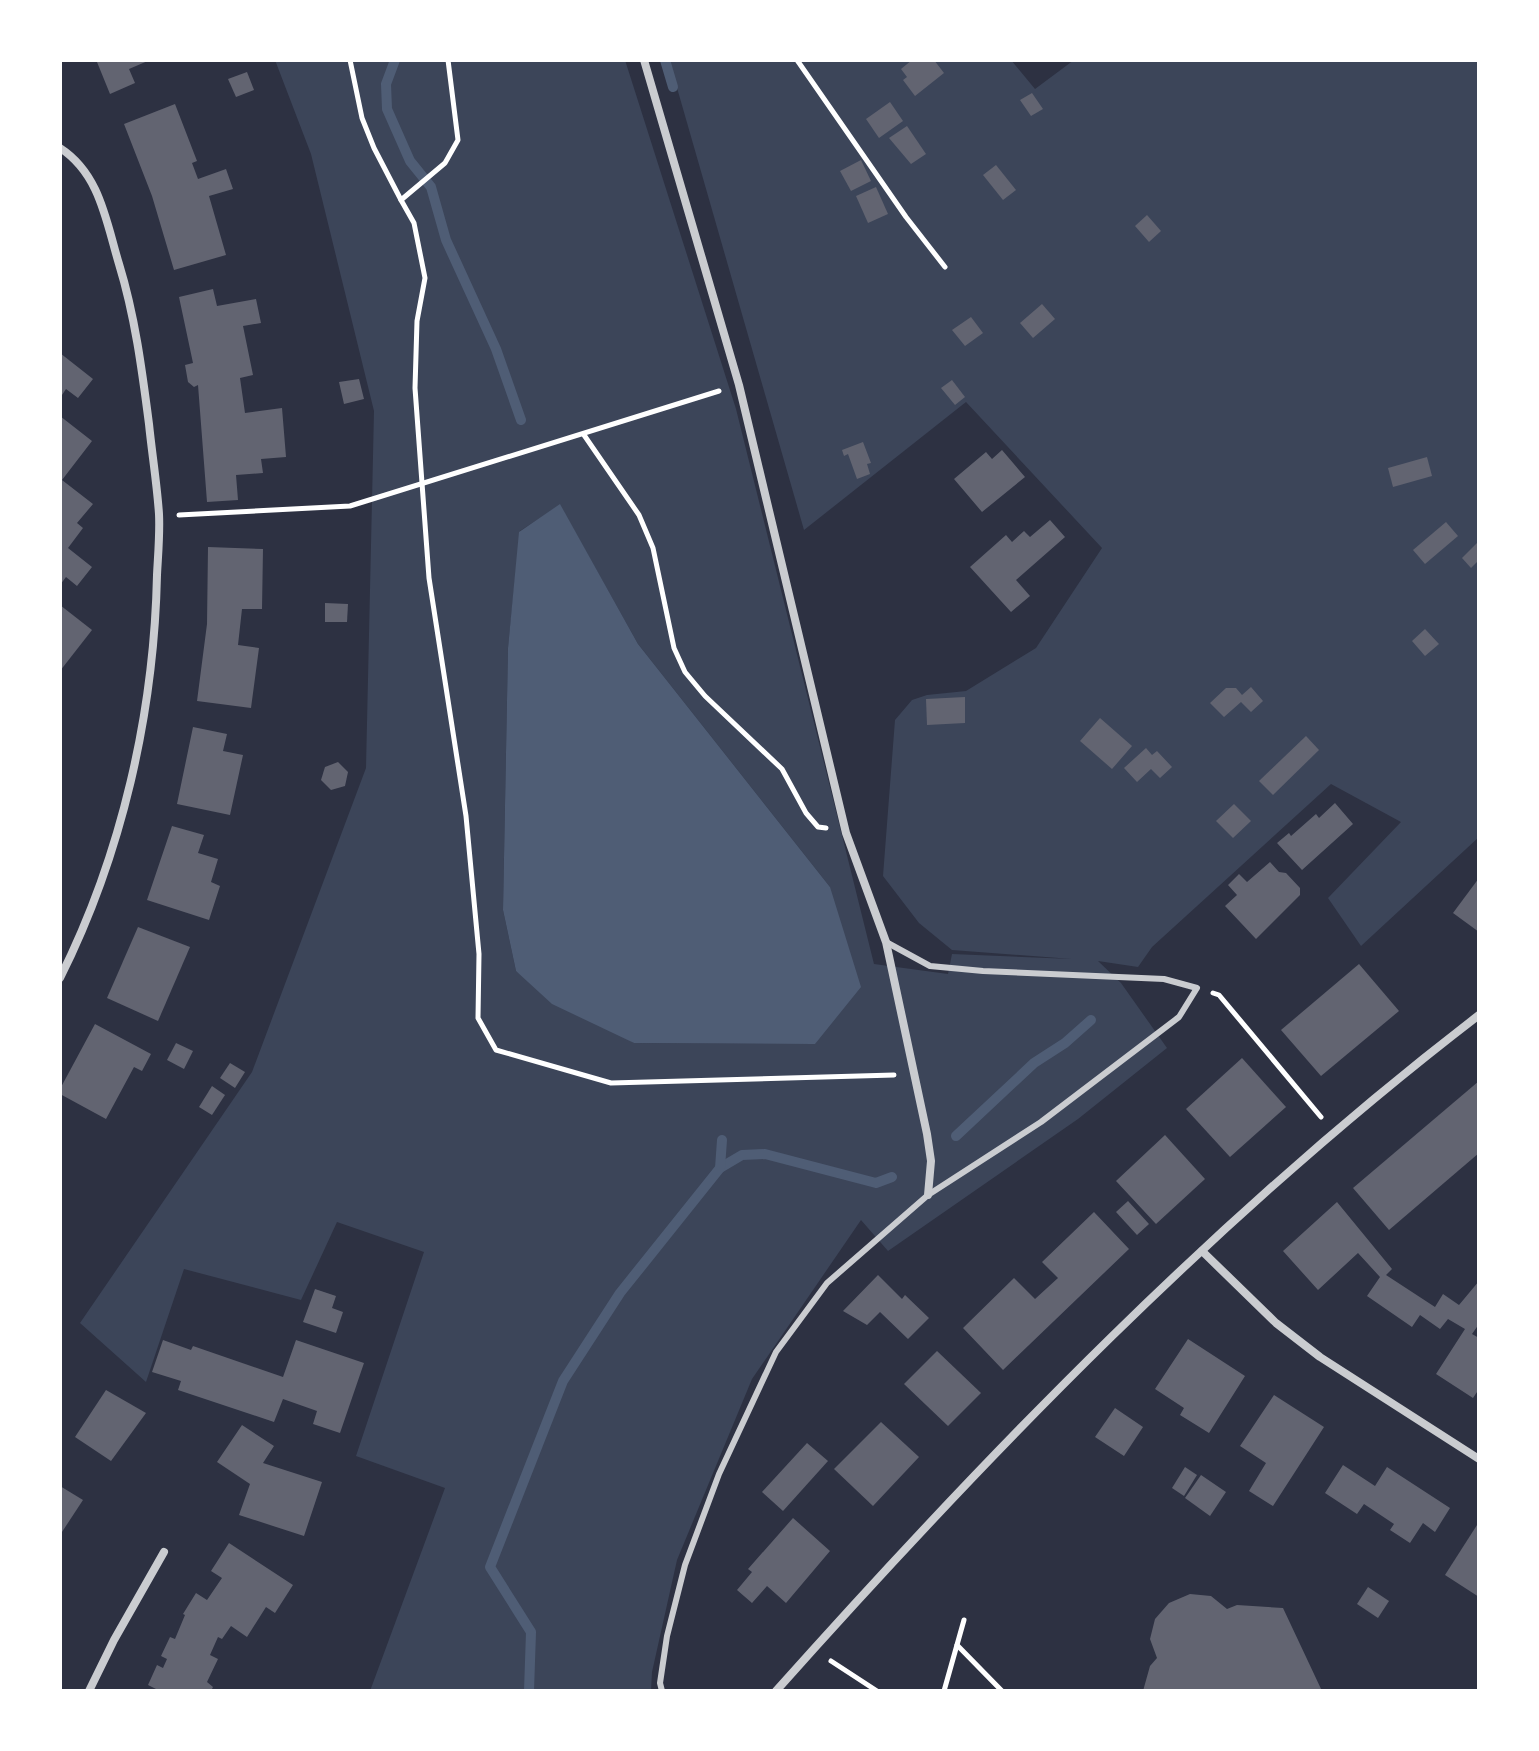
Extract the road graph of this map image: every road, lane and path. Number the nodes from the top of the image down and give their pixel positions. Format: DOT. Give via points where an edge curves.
graph roads {
  1 [pos="350,60"];
  2 [pos="448,60"];
  3 [pos="644,60"];
  4 [pos="797,60"];
  5 [pos="60,148"];
  6 [pos="401,200"];
  7 [pos="945,267"];
  8 [pos="739,385"];
  9 [pos="584,435"];
  10 [pos="423,483"];
  11 [pos="159,516"];
  12 [pos="846,833"];
  13 [pos="886,942"];
  14 [pos="60,978"];
  15 [pos="1197,988"];
  16 [pos="1479,1015"];
  17 [pos="916,1074"];
  18 [pos="1335,1134"];
  19 [pos="928,1195"];
  20 [pos="1202,1251"];
  21 [pos="1479,1459"];
  22 [pos="164,1552"];
  23 [pos="964,1620"];
  24 [pos="957,1645"];
  25 [pos="813,1649"];
  26 [pos="89,1691"];
  27 [pos="662,1691"];
  28 [pos="776,1691"];
  29 [pos="877,1691"];
  30 [pos="944,1691"];
  31 [pos="1002,1691"];
  1 -- 6 [label="path" via="362,118"];
  2 -- 6 [label="path" via="458,140 445,163"];
  3 -- 8 [label="street"];
  4 -- 7 [label="path"];
  5 -- 11 [label="street" via="96,189 130,298"];
  6 -- 10 [label="path" via="414,223 425,278 417,321 415,388"];
  8 -- 9 [label="path"];
  8 -- 12 [label="street"];
  9 -- 10 [label="path"];
  9 -- 12 [label="path" via="639,515 653,548 674,648 685,672 782,769 818,827"];
  10 -- 11 [label="path" via="350,506"];
  10 -- 17 [label="path" via="429,578 466,816 479,954 478,1018 496,1050 611,1083"];
  11 -- 14 [label="street" via="156,617 140,745 110,857"];
  12 -- 13 [label="street"];
  13 -- 15 [label="lane" via="930,966 1164,979"];
  13 -- 17 [label="street"];
  15 -- 18 [label="path" via="1219,995"];
  15 -- 19 [label="lane" via="1179,1017 1041,1122"];
  16 -- 18 [label="street"];
  17 -- 19 [label="street" via="931,1161"];
  18 -- 20 [label="street"];
  19 -- 27 [label="lane" via="827,1283 776,1352 719,1474 685,1565 667,1636"];
  20 -- 21 [label="street" via="1276,1323 1320,1357"];
  20 -- 25 [label="street" via="1023,1425"];
  22 -- 26 [label="street"];
  23 -- 24 [label="path"];
  24 -- 30 [label="path"];
  24 -- 31 [label="path"];
  25 -- 28 [label="street"];
  25 -- 29 [label="path"];
}
